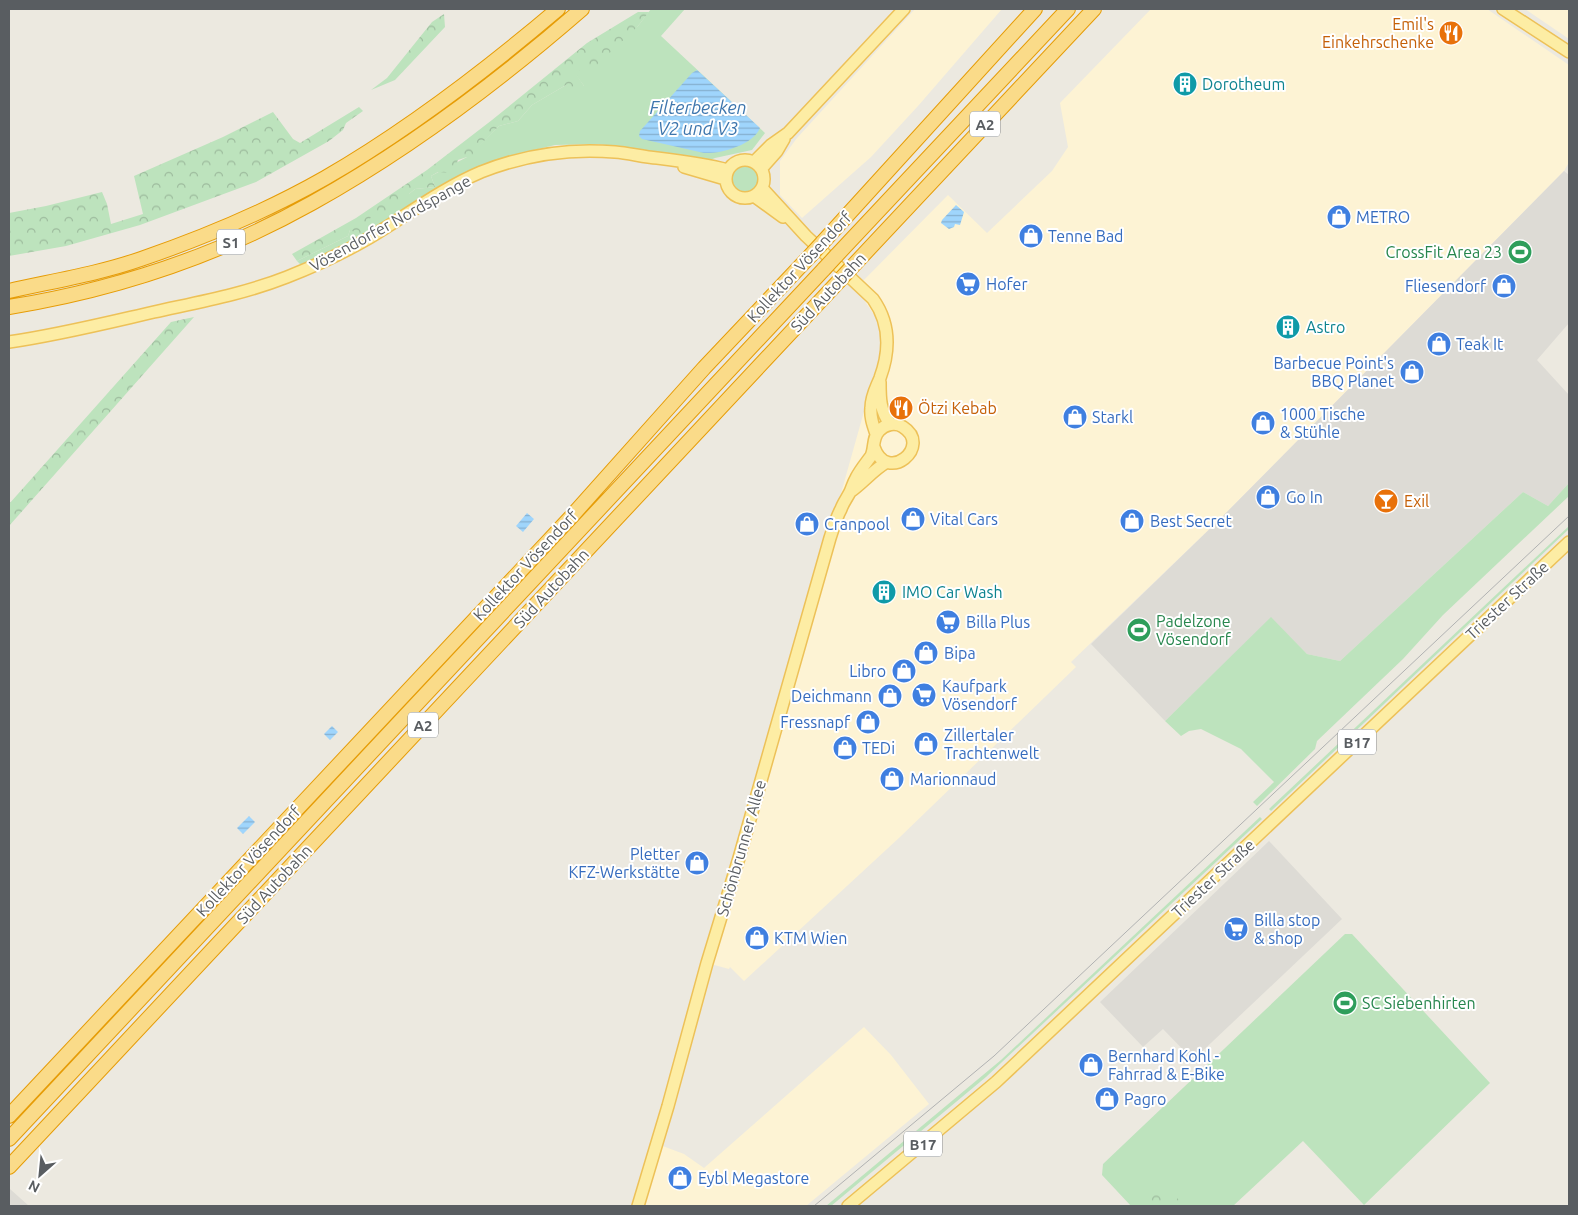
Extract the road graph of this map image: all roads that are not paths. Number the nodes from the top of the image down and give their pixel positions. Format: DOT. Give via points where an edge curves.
graph roads {
  1 [pos="558,9"];
  2 [pos="582,9"];
  3 [pos="904,9"];
  4 [pos="1035,9"];
  5 [pos="1068,9"];
  6 [pos="1094,9"];
  7 [pos="1504,9"];
  8 [pos="1569,52"];
  9 [pos="758,166"];
  10 [pos="727,175"];
  11 [pos="758,192"];
  12 [pos="9,291"];
  13 [pos="9,307"];
  14 [pos="9,342"];
  15 [pos="880,378"];
  16 [pos="890,424"];
  17 [pos="876,434"];
  18 [pos="874,447"];
  19 [pos="887,462"];
  20 [pos="850,492"];
  21 [pos="1569,542"];
  22 [pos="9,1116"];
  23 [pos="9,1139"];
  24 [pos="9,1167"];
  25 [pos="638,1206"];
  26 [pos="848,1206"];
  1 -- 12 [label="highway, S1" via="434,107 303,190 204,236 140,259 81,277"];
  2 -- 13 [label="highway, S1" via="415,140 310,204 210,252 146,274"];
  3 -- 9 [label="main road" via="788,133 771,145"];
  4 -- 22 [label="highway, Kollektor Vösendorf, bridge" via="570,518"];
  5 -- 23 [label="highway, Süd Autobahn / A2, bridge"];
  6 -- 24 [label="highway, Süd Autobahn / A2, bridge"];
  7 -- 8 [label="main road"];
  9 -- 10 [label="main road" via="742,160 734,162"];
  9 -- 11 [label="main road" via="764,180"];
  10 -- 11 [label="main road" via="727,186 735,195 746,198"];
  10 -- 14 [label="main road, Vösendorfer Nordspange" via="615,152 583,150 516,160 480,173 369,238 286,278 233,295"];
  11 -- 15 [label="main road, Schönbrunner Allee" via="880,309 888,338"];
  15 -- 16 [label="main road, Schönbrunner Allee" via="882,412"];
  15 -- 17 [label="main road, Schönbrunner Allee" via="870,406"];
  16 -- 17 [label="main road"];
  16 -- 19 [label="main road, Schönbrunner Allee" via="901,426 911,435 912,448 902,461"];
  17 -- 18 [label="main road, Schönbrunner Allee"];
  18 -- 19 [label="main road" via="880,458"];
  18 -- 20 [label="main road, Schönbrunner Allee"];
  19 -- 20 [label="main road, Schönbrunner Allee"];
  20 -- 25 [label="main road, Schönbrunner Allee" via="830,538"];
  21 -- 26 [label="main road, Triester Straße / B17" via="996,1082"];
}
